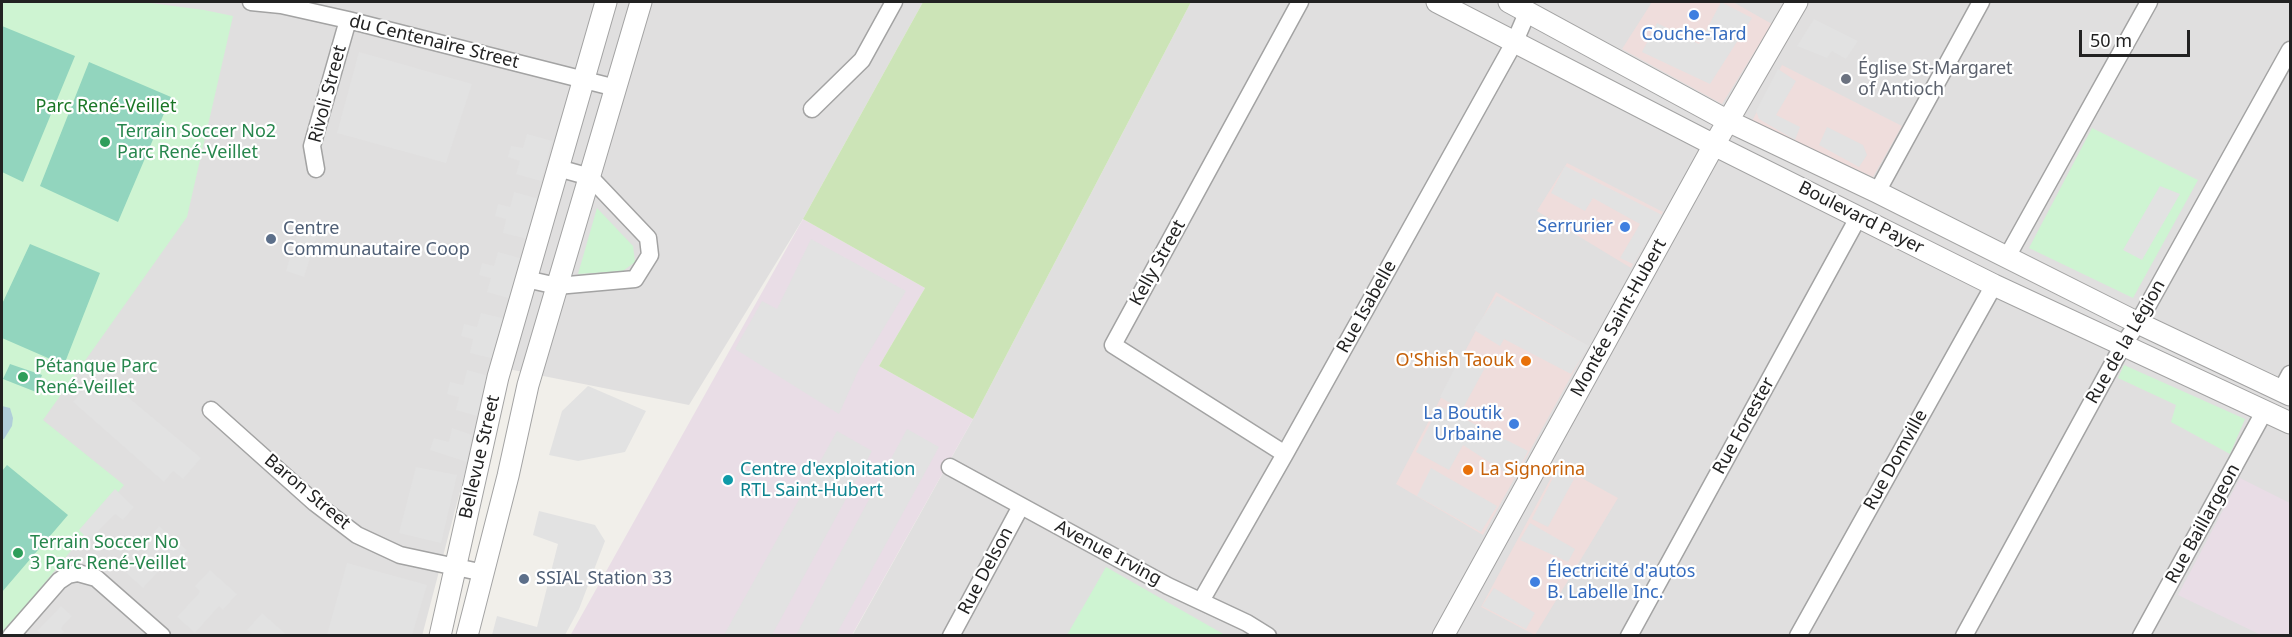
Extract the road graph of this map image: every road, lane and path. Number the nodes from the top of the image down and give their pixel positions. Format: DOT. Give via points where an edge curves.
graph roads {
  1 [pos="251,2"];
  2 [pos="606,2"];
  3 [pos="641,2"];
  4 [pos="894,2"];
  5 [pos="1300,2"];
  6 [pos="1437,2"];
  7 [pos="1797,2"];
  8 [pos="1982,2"];
  9 [pos="2149,2"];
  10 [pos="281,3"];
  11 [pos="1519,6"];
  12 [pos="348,20"];
  13 [pos="1515,41"];
  14 [pos="2290,50"];
  15 [pos="583,80"];
  16 [pos="616,88"];
  17 [pos="812,109"];
  18 [pos="1728,121"];
  19 [pos="1714,145"];
  20 [pos="316,168"];
  21 [pos="558,168"];
  22 [pos="590,177"];
  23 [pos="1877,192"];
  24 [pos="1859,216"];
  25 [pos="2007,257"];
  26 [pos="526,279"];
  27 [pos="1994,285"];
  28 [pos="557,286"];
  29 [pos="2138,323"];
  30 [pos="2122,345"];
  31 [pos="2287,387"];
  32 [pos="211,410"];
  33 [pos="2264,412"];
  34 [pos="2290,423"];
  35 [pos="1285,454"];
  36 [pos="950,467"];
  37 [pos="1021,506"];
  38 [pos="454,567"];
  39 [pos="484,573"];
  40 [pos="1201,601"];
  41 [pos="11,636"];
  42 [pos="162,636"];
  43 [pos="440,636"];
  44 [pos="467,636"];
  45 [pos="951,636"];
  46 [pos="1268,636"];
  47 [pos="1443,636"];
  48 [pos="1629,636"];
  49 [pos="1798,636"];
  50 [pos="1964,636"];
  51 [pos="2141,636"];
  1 -- 10 [label="street, du Centenaire Street"];
  2 -- 15 [label="street, Bellevue Street"];
  3 -- 16 [label="street, Bellevue Street"];
  4 -- 17 [label="street" via="862,60"];
  5 -- 35 [label="street, Kelly Street" via="1113,345"];
  6 -- 13 [label="street, Boulevard Payer"];
  7 -- 18 [label="street, Montée Saint-Hubert"];
  8 -- 23 [label="street"];
  9 -- 25 [label="street"];
  10 -- 12 [label="street, du Centenaire Street"];
  11 -- 13 [label="street, Rue Isabelle"];
  11 -- 18 [label="street, Boulevard Payer"];
  12 -- 15 [label="street, du Centenaire Street"];
  12 -- 20 [label="street, Rivoli Street" via="312,146"];
  13 -- 19 [label="street, Boulevard Payer"];
  13 -- 35 [label="street, Rue Isabelle"];
  14 -- 29 [label="street, Rue de la Légion"];
  15 -- 16 [label="street, du Centenaire Street"];
  15 -- 21 [label="street, Bellevue Street"];
  16 -- 22 [label="street, Bellevue Street"];
  18 -- 19 [label="street, Montée Saint-Hubert"];
  18 -- 23 [label="street, Boulevard Payer"];
  19 -- 24 [label="street, Boulevard Payer"];
  19 -- 47 [label="street, Montée Saint-Hubert"];
  21 -- 22 [label="street"];
  21 -- 26 [label="street, Bellevue Street"];
  22 -- 28 [label="street, Bellevue Street"];
  22 -- 28 [label="street" via="648,238 650,255 635,279"];
  23 -- 25 [label="street, Boulevard Payer"];
  24 -- 27 [label="street, Boulevard Payer"];
  24 -- 48 [label="street, Rue Forester"];
  25 -- 29 [label="street, Boulevard Payer"];
  26 -- 28 [label="street"];
  26 -- 38 [label="street, Bellevue Street" via="498,377"];
  27 -- 30 [label="street, Boulevard Payer"];
  27 -- 49 [label="street, Rue Domville"];
  28 -- 39 [label="street, Bellevue Street" via="528,385"];
  29 -- 30 [label="street, Rue de la Légion"];
  29 -- 31 [label="street, Boulevard Payer"];
  30 -- 33 [label="street, Boulevard Payer"];
  30 -- 50 [label="street, Rue de la Légion"];
  32 -- 38 [label="street, Baron Street" via="315,503 357,535 400,555"];
  33 -- 34 [label="street, Boulevard Payer"];
  33 -- 51 [label="street, Rue Baillargeon"];
  35 -- 40 [label="street, Rue Isabelle"];
  36 -- 37 [label="street, Avenue Irving"];
  37 -- 40 [label="street, Avenue Irving"];
  37 -- 45 [label="street, Rue Delson"];
  38 -- 39 [label="street, Baron Street"];
  38 -- 43 [label="street, Bellevue Street"];
  39 -- 44 [label="street, Bellevue Street"];
  40 -- 46 [label="street, Avenue Irving"];
  41 -- 42 [label="street" via="59,581 81,573 96,578"];
}
